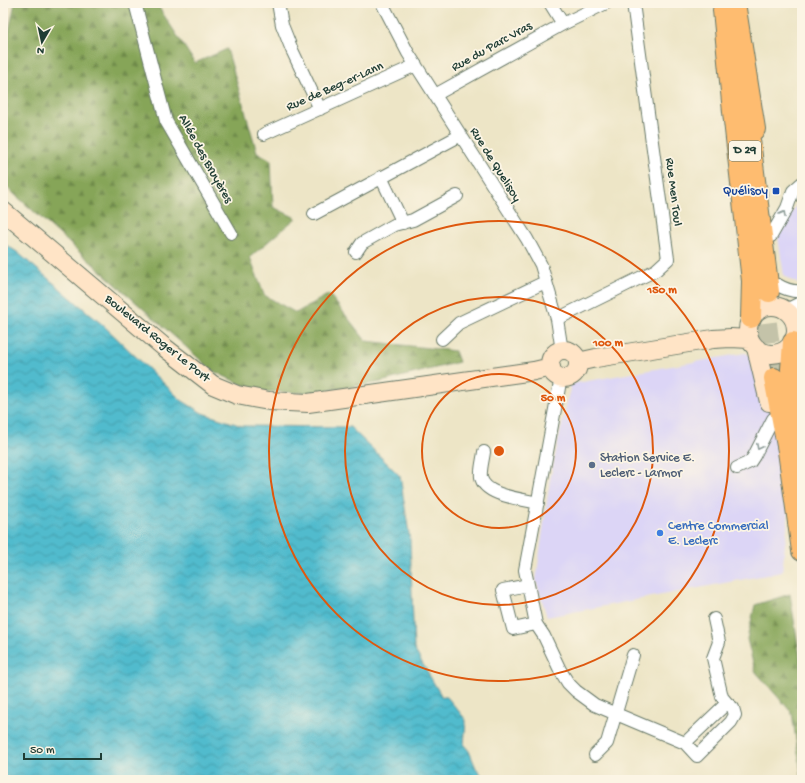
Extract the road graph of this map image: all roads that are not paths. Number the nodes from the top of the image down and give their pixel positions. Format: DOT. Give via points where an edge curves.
graph roads {
  1 [pos="135,3"];
  2 [pos="278,3"];
  3 [pos="382,3"];
  4 [pos="550,3"];
  5 [pos="606,3"];
  6 [pos="633,3"];
  7 [pos="729,7"];
  8 [pos="563,24"];
  9 [pos="416,65"];
  10 [pos="435,94"];
  11 [pos="320,109"];
  12 [pos="264,134"];
  13 [pos="461,135"];
  14 [pos="381,177"];
  15 [pos="797,187"];
  16 [pos="457,196"];
  17 [pos="3,211"];
  18 [pos="314,214"];
  19 [pos="404,223"];
  20 [pos="231,233"];
  21 [pos="771,236"];
  22 [pos="356,252"];
  23 [pos="545,282"];
  24 [pos="802,291"];
  25 [pos="776,298"];
  26 [pos="802,302"];
  27 [pos="751,318"];
  28 [pos="557,319"];
  29 [pos="797,333"];
  30 [pos="442,339"];
  31 [pos="753,344"];
  32 [pos="562,351"];
  33 [pos="578,362"];
  34 [pos="556,372"];
  35 [pos="773,419"];
  36 [pos="484,452"];
  37 [pos="802,452"];
  38 [pos="737,468"];
  39 [pos="538,503"];
  40 [pos="802,503"];
  41 [pos="802,551"];
  42 [pos="802,564"];
  43 [pos="528,585"];
  44 [pos="714,618"];
  45 [pos="536,624"];
  46 [pos="633,656"];
  47 [pos="727,703"];
  48 [pos="615,714"];
  49 [pos="685,743"];
  50 [pos="595,755"];
  1 -- 20 [label="street, Allée des Bruyères" via="166,121"];
  2 -- 11 [label="street" via="282,25"];
  3 -- 9 [label="street, Rue de Quelisoy"];
  4 -- 8 [label="street"];
  5 -- 8 [label="street, Rue du Parc Vras"];
  6 -- 28 [label="street, Rue Men Toul" via="668,259 656,270"];
  7 -- 21 [label="main road" via="753,110"];
  7 -- 25 [label="main road, D 29"];
  7 -- 27 [label="main road" via="733,112 752,281"];
  8 -- 10 [label="street, Rue du Parc Vras"];
  9 -- 10 [label="street, Rue de Quelisoy"];
  9 -- 11 [label="street, Rue de Beg-er-Lann"];
  10 -- 13 [label="street, Rue de Quelisoy"];
  11 -- 12 [label="street, Rue de Beg-er-Lann"];
  13 -- 14 [label="street"];
  13 -- 23 [label="street, Rue de Quelisoy" via="541,265"];
  14 -- 18 [label="street"];
  14 -- 19 [label="street"];
  21 -- 15 [label="street, one-way"];
  16 -- 19 [label="street"];
  17 -- 34 [label="street, Boulevard Roger Le Port" via="164,347 213,384 237,395 270,401 308,403 534,371"];
  19 -- 22 [label="street" via="394,225 362,244"];
  21 -- 25 [label="street"];
  23 -- 28 [label="street, Rue de Quelisoy"];
  23 -- 30 [label="street" via="459,323"];
  24 -- 25 [label="street" via="786,290"];
  25 -- 26 [label="street"];
  25 -- 27 [label="street" via="771,305 757,310"];
  25 -- 29 [label="street" via="793,318"];
  27 -- 31 [label="street" via="748,328"];
  28 -- 32 [label="street, Rue de Quelisoy"];
  29 -- 31 [label="street" via="787,348 776,353 767,353"];
  29 -- 37 [label="main road" via="791,369"];
  31 -- 33 [label="street" via="731,338"];
  31 -- 35 [label="street"];
  32 -- 33 [label="street" via="572,353"];
  32 -- 34 [label="street" via="552,358"];
  33 -- 34 [label="street" via="573,375 565,378"];
  34 -- 39 [label="street"];
  35 -- 38 [label="street, one-way" via="750,462"];
  35 -- 42 [label="main road"];
  36 -- 39 [label="street" via="481,478 485,485 496,493"];
  39 -- 43 [label="street" via="526,570"];
  40 -- 41 [label="main road" via="778,377"];
  43 -- 45 [label="street"];
  43 -- 45 [label="street" via="503,590 513,629"];
  44 -- 47 [label="street" via="719,642 713,658 722,697"];
  45 -- 48 [label="street" via="568,683 595,705"];
  46 -- 48 [label="street"];
  47 -- 49 [label="street"];
  47 -- 49 [label="street" via="736,715 697,756"];
  48 -- 49 [label="street"];
  48 -- 50 [label="street" via="607,743"];
}
